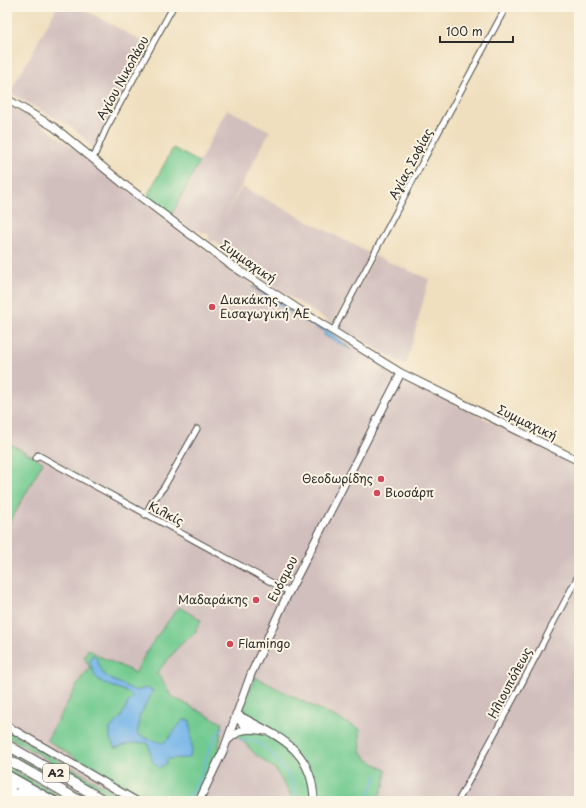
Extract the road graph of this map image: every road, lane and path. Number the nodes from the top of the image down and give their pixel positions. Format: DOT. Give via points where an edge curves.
graph roads {
  1 [pos="172,7"];
  2 [pos="506,7"];
  3 [pos="7,99"];
  4 [pos="93,159"];
  5 [pos="333,331"];
  6 [pos="401,373"];
  7 [pos="196,429"];
  8 [pos="36,458"];
  9 [pos="579,461"];
  10 [pos="145,515"];
  11 [pos="579,574"];
  12 [pos="289,592"];
  13 [pos="236,714"];
  14 [pos="7,726"];
  15 [pos="252,729"];
  16 [pos="267,731"];
  17 [pos="227,741"];
  18 [pos="7,745"];
  19 [pos="7,759"];
  20 [pos="7,774"];
  21 [pos="7,778"];
  22 [pos="26,788"];
  23 [pos="12,801"];
  24 [pos="20,801"];
  25 [pos="45,801"];
  26 [pos="55,801"];
  27 [pos="80,801"];
  28 [pos="105,801"];
  29 [pos="136,801"];
  30 [pos="199,801"];
  31 [pos="314,801"];
  32 [pos="458,801"];
  1 -- 4 [label="street, Αγίου Νικολάου" via="106,129"];
  2 -- 5 [label="street, Αγίας Σοφίας"];
  3 -- 4 [label="street, Συμμαχική" via="54,127"];
  4 -- 5 [label="street, Συμμαχική" via="228,264"];
  5 -- 6 [label="street, Συμμαχική"];
  6 -- 9 [label="street, Συμμαχική"];
  6 -- 12 [label="street, Ευόσμου"];
  7 -- 10 [label="street" via="164,487"];
  8 -- 10 [label="street, Κιλκίς" via="38,455"];
  10 -- 12 [label="street, Κιλκίς"];
  11 -- 32 [label="street, Ηλιουπόλεως"];
  12 -- 13 [label="street, Ευόσμου" via="269,632"];
  13 -- 15 [label="street" via="243,725"];
  13 -- 16 [label="street"];
  13 -- 17 [label="street, Ευόσμου"];
  14 -- 29 [label="street"];
  15 -- 16 [label="street"];
  15 -- 17 [label="street" via="238,732"];
  16 -- 31 [label="street" via="286,742 298,753 310,772"];
  17 -- 30 [label="street, Ευόσμου"];
  18 -- 28 [label="highway, Α2"];
  19 -- 27 [label="highway, Α2"];
  20 -- 22 [label="street"];
  21 -- 22 [label="street"];
  21 -- 23 [label="street" via="12,787"];
  22 -- 23 [label="street"];
  22 -- 24 [label="street"];
  22 -- 25 [label="street"];
  22 -- 26 [label="street"];
}
